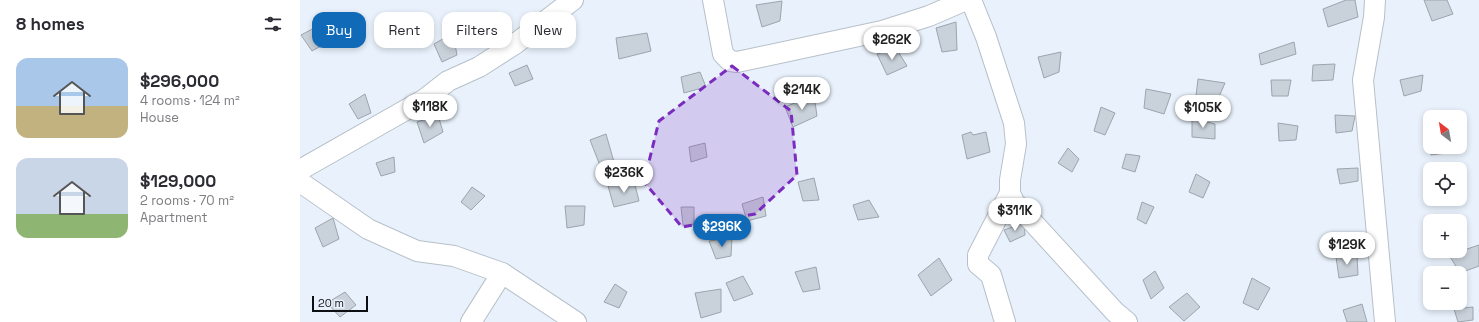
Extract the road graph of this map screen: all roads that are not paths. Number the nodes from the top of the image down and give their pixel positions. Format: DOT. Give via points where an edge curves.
graph roads {
  1 [pos="573,0"];
  2 [pos="713,0"];
  3 [pos="966,0"];
  4 [pos="971,0"];
  5 [pos="1374,0"];
  6 [pos="300,170"];
  7 [pos="300,182"];
  8 [pos="1010,193"];
  9 [pos="502,273"];
  10 [pos="471,322"];
  11 [pos="576,322"];
  12 [pos="1005,322"];
  13 [pos="1127,322"];
  14 [pos="1385,322"];
  1 -- 6 [label="street" via="515,44 479,67 448,81 425,99"];
  2 -- 3 [label="street" via="723,54 730,61 737,62 882,30 929,16"];
  4 -- 8 [label="street" via="1014,123 1016,144"];
  5 -- 14 [label="street" via="1374,17 1363,80"];
  7 -- 9 [label="street" via="368,228 417,251 454,256"];
  8 -- 12 [label="street" via="978,255 978,264 991,275"];
  8 -- 13 [label="street" via="1019,207"];
  9 -- 10 [label="street"];
  9 -- 11 [label="street"];
}
